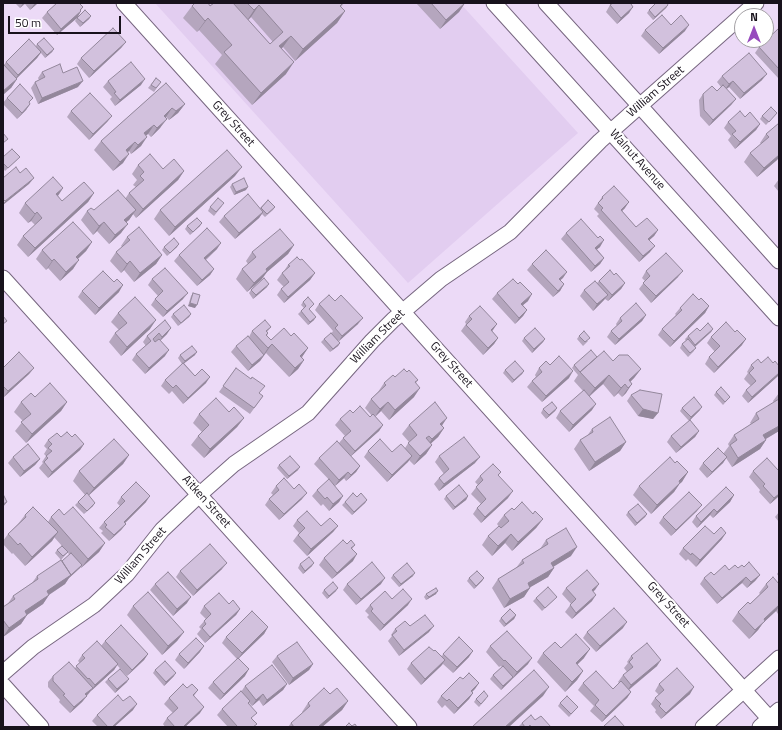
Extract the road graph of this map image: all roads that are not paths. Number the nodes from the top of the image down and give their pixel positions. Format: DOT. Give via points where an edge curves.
graph roads {
  1 [pos="124,3"];
  2 [pos="494,3"];
  3 [pos="546,3"];
  4 [pos="756,3"];
  5 [pos="640,106"];
  6 [pos="611,132"];
  7 [pos="779,261"];
  8 [pos="3,278"];
  9 [pos="403,312"];
  10 [pos="779,318"];
  11 [pos="199,495"];
  12 [pos="779,658"];
  13 [pos="3,673"];
  14 [pos="3,685"];
  15 [pos="744,690"];
  16 [pos="771,721"];
  17 [pos="41,727"];
  18 [pos="409,727"];
  19 [pos="703,727"];
  1 -- 9 [label="street, Grey Street"];
  2 -- 6 [label="street, Walnut Avenue"];
  3 -- 5 [label="street"];
  4 -- 5 [label="street, William Street"];
  5 -- 6 [label="street, William Street"];
  5 -- 7 [label="street"];
  6 -- 9 [label="street, William Street" via="510,232 441,279"];
  6 -- 10 [label="street, Walnut Avenue"];
  8 -- 11 [label="street, Aitken Street"];
  9 -- 11 [label="street, William Street" via="372,341 308,413 234,464"];
  9 -- 15 [label="street, Grey Street"];
  11 -- 13 [label="street, William Street" via="162,530 127,574 94,606 32,647"];
  11 -- 18 [label="street, Aitken Street"];
  12 -- 15 [label="street"];
  14 -- 17 [label="street"];
  15 -- 16 [label="street, Grey Street"];
  15 -- 19 [label="street"];
}
